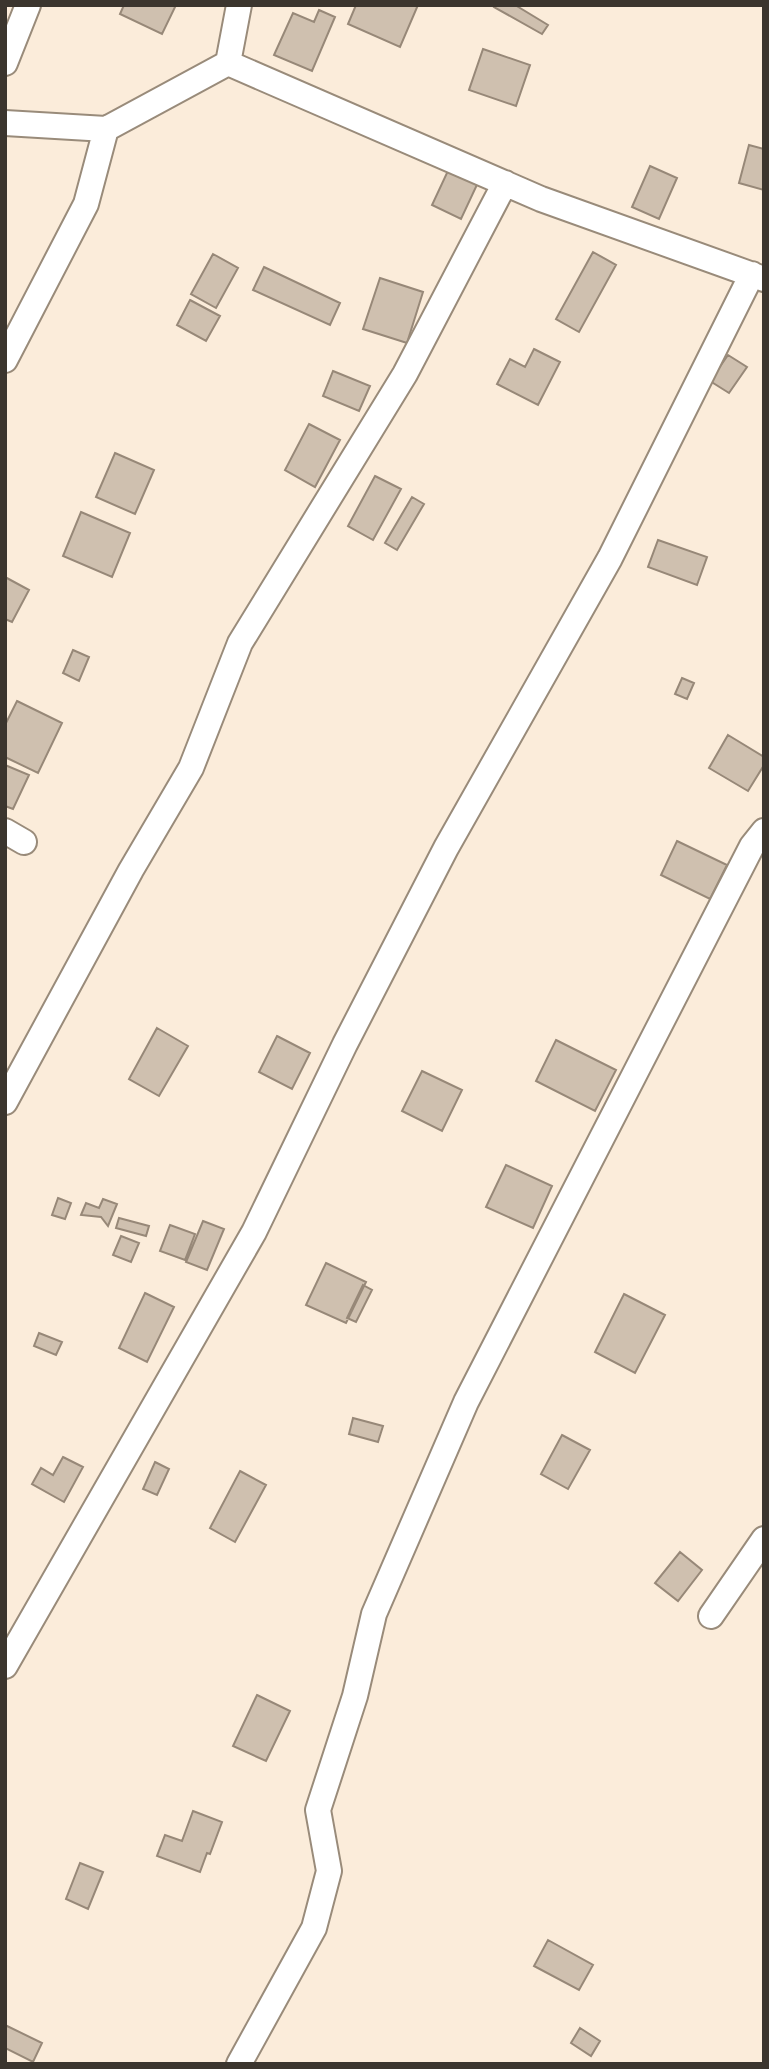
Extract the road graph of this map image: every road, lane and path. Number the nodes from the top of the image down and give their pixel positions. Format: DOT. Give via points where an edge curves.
graph roads {
  1 [pos="28,5"];
  2 [pos="239,5"];
  3 [pos="5,63"];
  4 [pos="228,63"];
  5 [pos="5,123"];
  6 [pos="106,129"];
  7 [pos="505,183"];
  8 [pos="758,277"];
  9 [pos="5,360"];
  10 [pos="764,831"];
  11 [pos="5,1102"];
  12 [pos="764,1539"];
  13 [pos="712,1616"];
  14 [pos="5,1666"];
  15 [pos="239,2064"];
  1 -- 3 [label="street"];
  2 -- 4 [label="street"];
  4 -- 6 [label="street"];
  4 -- 7 [label="street"];
  5 -- 6 [label="street"];
  6 -- 9 [label="street" via="86,204"];
  7 -- 8 [label="street"];
  7 -- 11 [label="street" via="405,374 240,643 191,768"];
  8 -- 14 [label="street" via="610,558 446,848 254,1232"];
  10 -- 15 [label="street" via="752,846 466,1402 374,1614 355,1696 318,1810 329,1871 314,1928"];
  12 -- 13 [label="street"];
}
